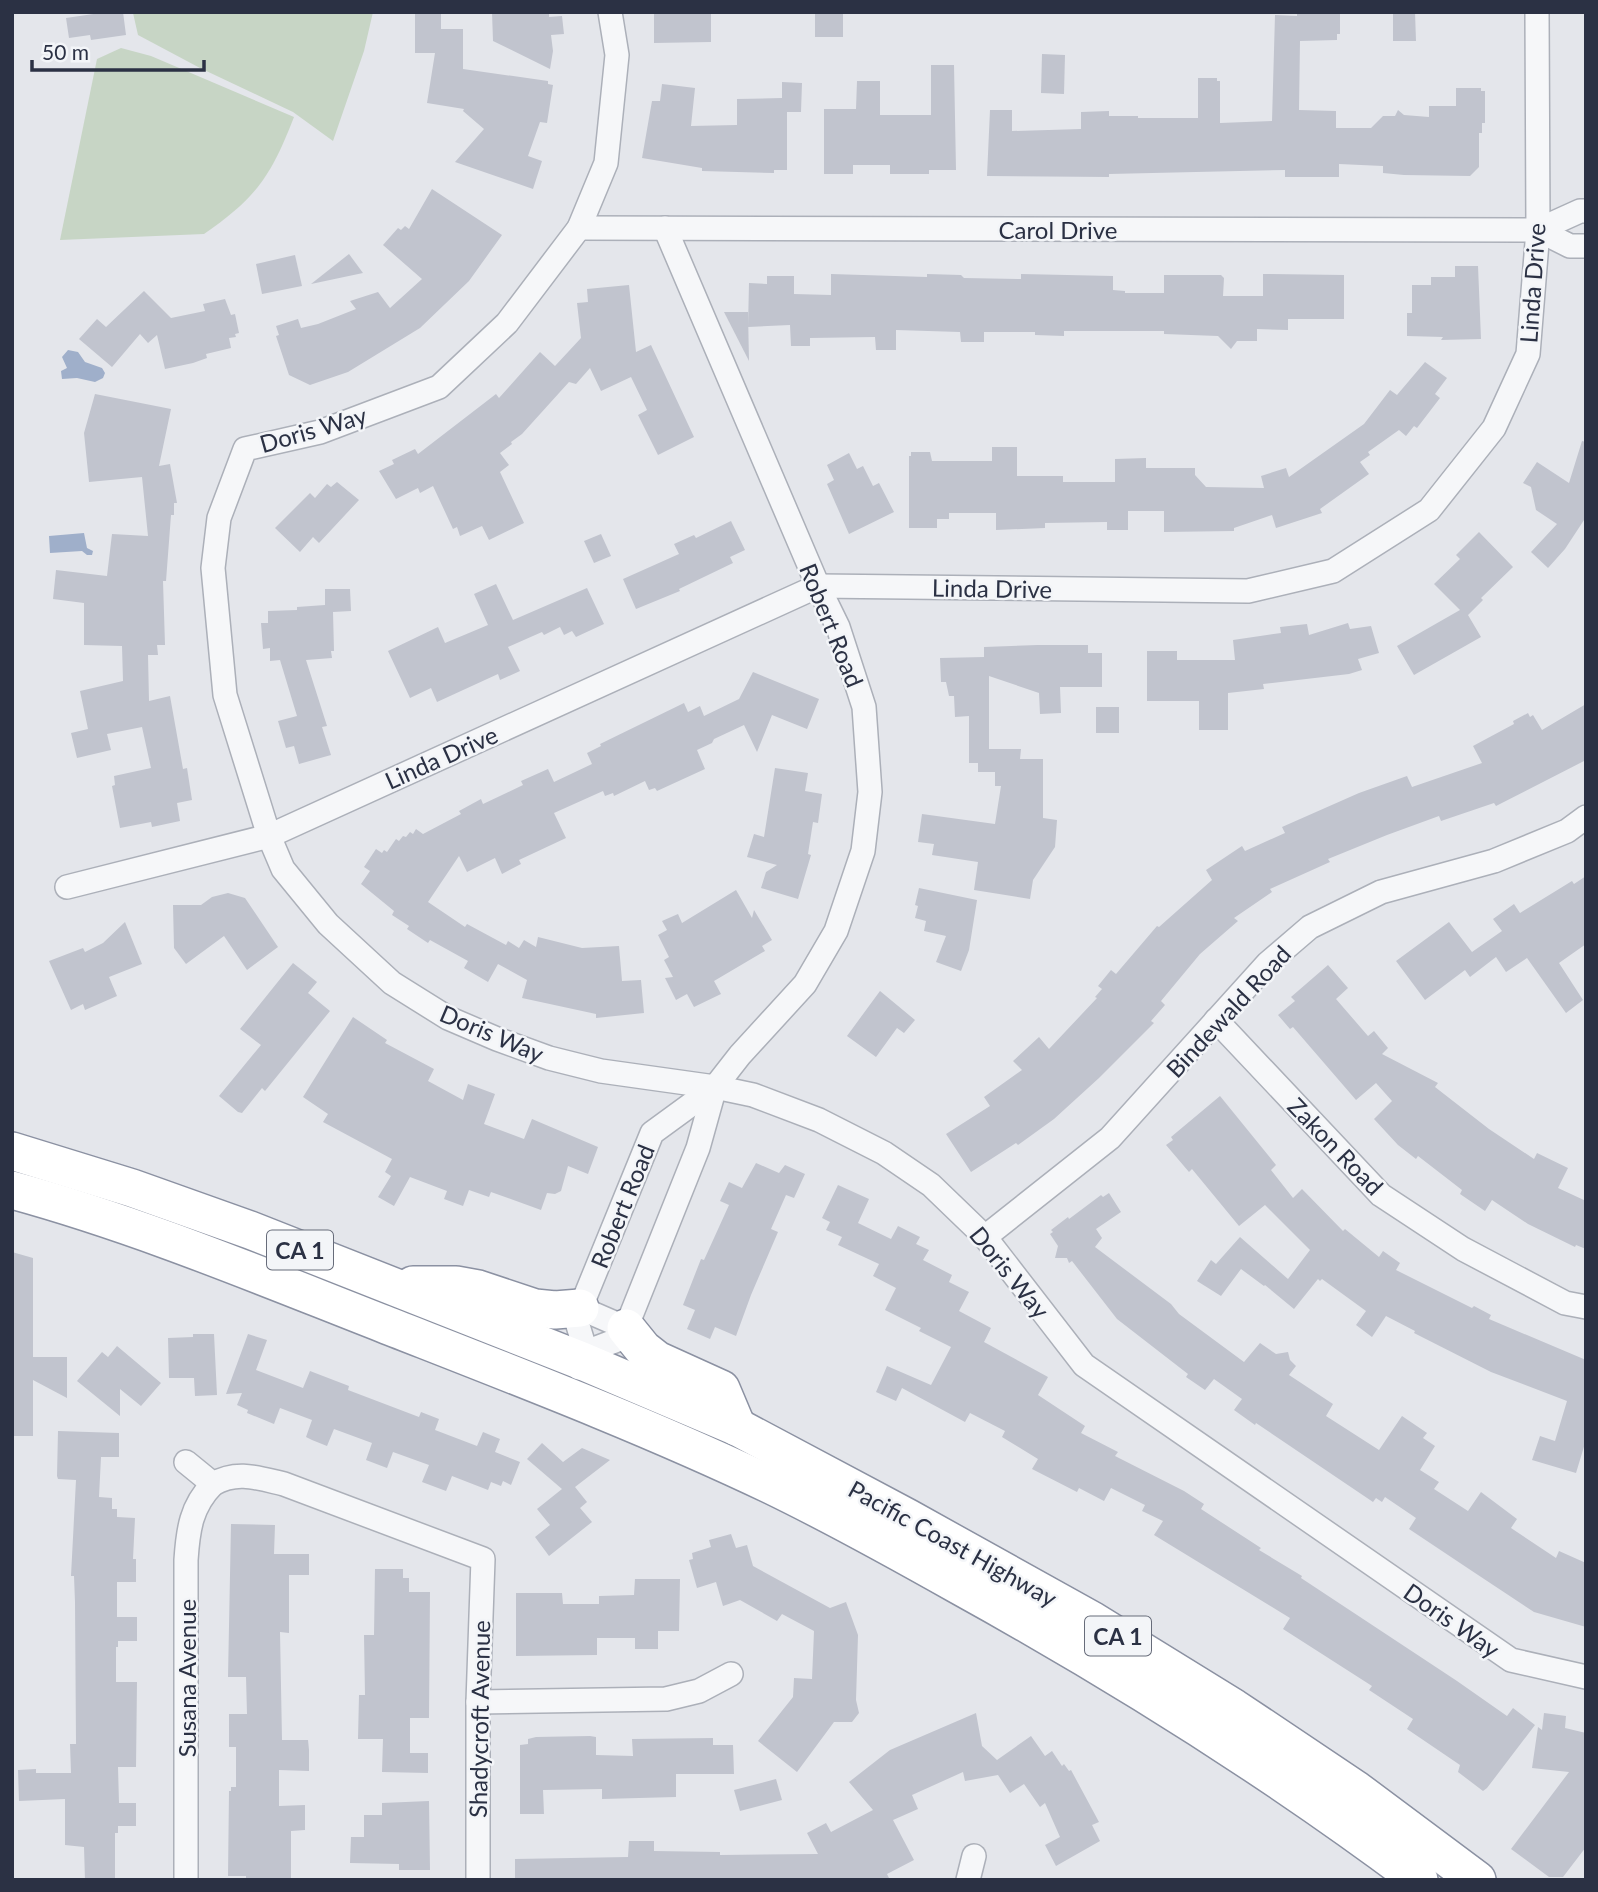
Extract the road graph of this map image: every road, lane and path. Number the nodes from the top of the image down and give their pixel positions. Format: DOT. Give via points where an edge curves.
graph roads {
  1 [pos="610,12"];
  2 [pos="1537,12"];
  3 [pos="1586,211"];
  4 [pos="579,228"];
  5 [pos="664,228"];
  6 [pos="1538,230"];
  7 [pos="1586,246"];
  8 [pos="818,586"];
  9 [pos="1586,817"];
  10 [pos="269,836"];
  11 [pos="67,887"];
  12 [pos="1216,1020"];
  13 [pos="715,1087"];
  14 [pos="12,1152"];
  15 [pos="12,1191"];
  16 [pos="985,1237"];
  17 [pos="389,1286"];
  18 [pos="1586,1307"];
  19 [pos="580,1308"];
  20 [pos="626,1328"];
  21 [pos="584,1356"];
  22 [pos="567,1395"];
  23 [pos="737,1427"];
  24 [pos="186,1462"];
  25 [pos="213,1484"];
  26 [pos="731,1674"];
  27 [pos="1586,1676"];
  28 [pos="478,1702"];
  29 [pos="974,1856"];
  30 [pos="186,1880"];
  31 [pos="478,1880"];
  32 [pos="968,1880"];
  33 [pos="1419,1880"];
  34 [pos="1476,1880"];
  1 -- 4 [label="street, Doris Way" via="617,55 606,163"];
  2 -- 6 [label="street, Linda Drive"];
  3 -- 6 [label="street, Carol Drive"];
  4 -- 5 [label="street, Carol Drive"];
  4 -- 10 [label="street, Doris Way" via="508,323 439,387 320,432 245,449 219,518 213,568 225,695"];
  5 -- 6 [label="street, Carol Drive"];
  5 -- 8 [label="street, Robert Road"];
  6 -- 7 [label="street, Carol Drive" via="1570,246"];
  6 -- 8 [label="street, Linda Drive" via="1528,354 1494,428 1429,510 1333,571 1248,591"];
  8 -- 10 [label="street, Linda Drive"];
  8 -- 13 [label="street, Robert Road" via="838,628 864,708 870,792 863,851 836,931 805,984"];
  9 -- 12 [label="street, Bindewald Road" via="1567,831 1494,861 1381,892 1310,927 1268,963"];
  10 -- 11 [label="street, Linda Drive"];
  10 -- 13 [label="street, Doris Way" via="283,869 328,924 392,983 448,1018 549,1058 601,1071"];
  12 -- 16 [label="street, Bindewald Road" via="1110,1138"];
  12 -- 18 [label="street, Zakon Road" via="1381,1195 1463,1249 1565,1303"];
  13 -- 16 [label="street, Doris Way" via="753,1095 819,1120 884,1153 931,1185"];
  13 -- 19 [label="street, Robert Road" via="652,1133"];
  13 -- 20 [label="street, Robert Road" via="698,1148"];
  14 -- 17 [label="highway, CA 1" via="237,1225"];
  15 -- 22 [label="highway, CA 1" via="236,1265"];
  16 -- 27 [label="street, Doris Way" via="1084,1365 1510,1660"];
  17 -- 19 [label="highway" via="456,1286 535,1308"];
  17 -- 21 [label="highway, CA 1"];
  19 -- 20 [label="street"];
  19 -- 21 [label="street, Robert Road" via="576,1319"];
  20 -- 21 [label="street" via="620,1339"];
  20 -- 23 [label="highway" via="657,1360 720,1389"];
  21 -- 22 [label="street"];
  21 -- 23 [label="highway, Pacific Coast Highway / CA 1"];
  22 -- 33 [label="highway, Pacific Coast Highway / CA 1" via="771,1485 1076,1650 1216,1736"];
  23 -- 34 [label="highway, Pacific Coast Highway / CA 1" via="1117,1635 1355,1789"];
  24 -- 25 [label="street"];
  25 -- 28 [label="street, Shadycroft Avenue" via="227,1476 284,1484 483,1559"];
  25 -- 30 [label="street, Susana Avenue" via="194,1509 188,1530"];
  26 -- 28 [label="street" via="666,1699"];
  28 -- 31 [label="street, Shadycroft Avenue"];
  29 -- 32 [label="street"];
}
